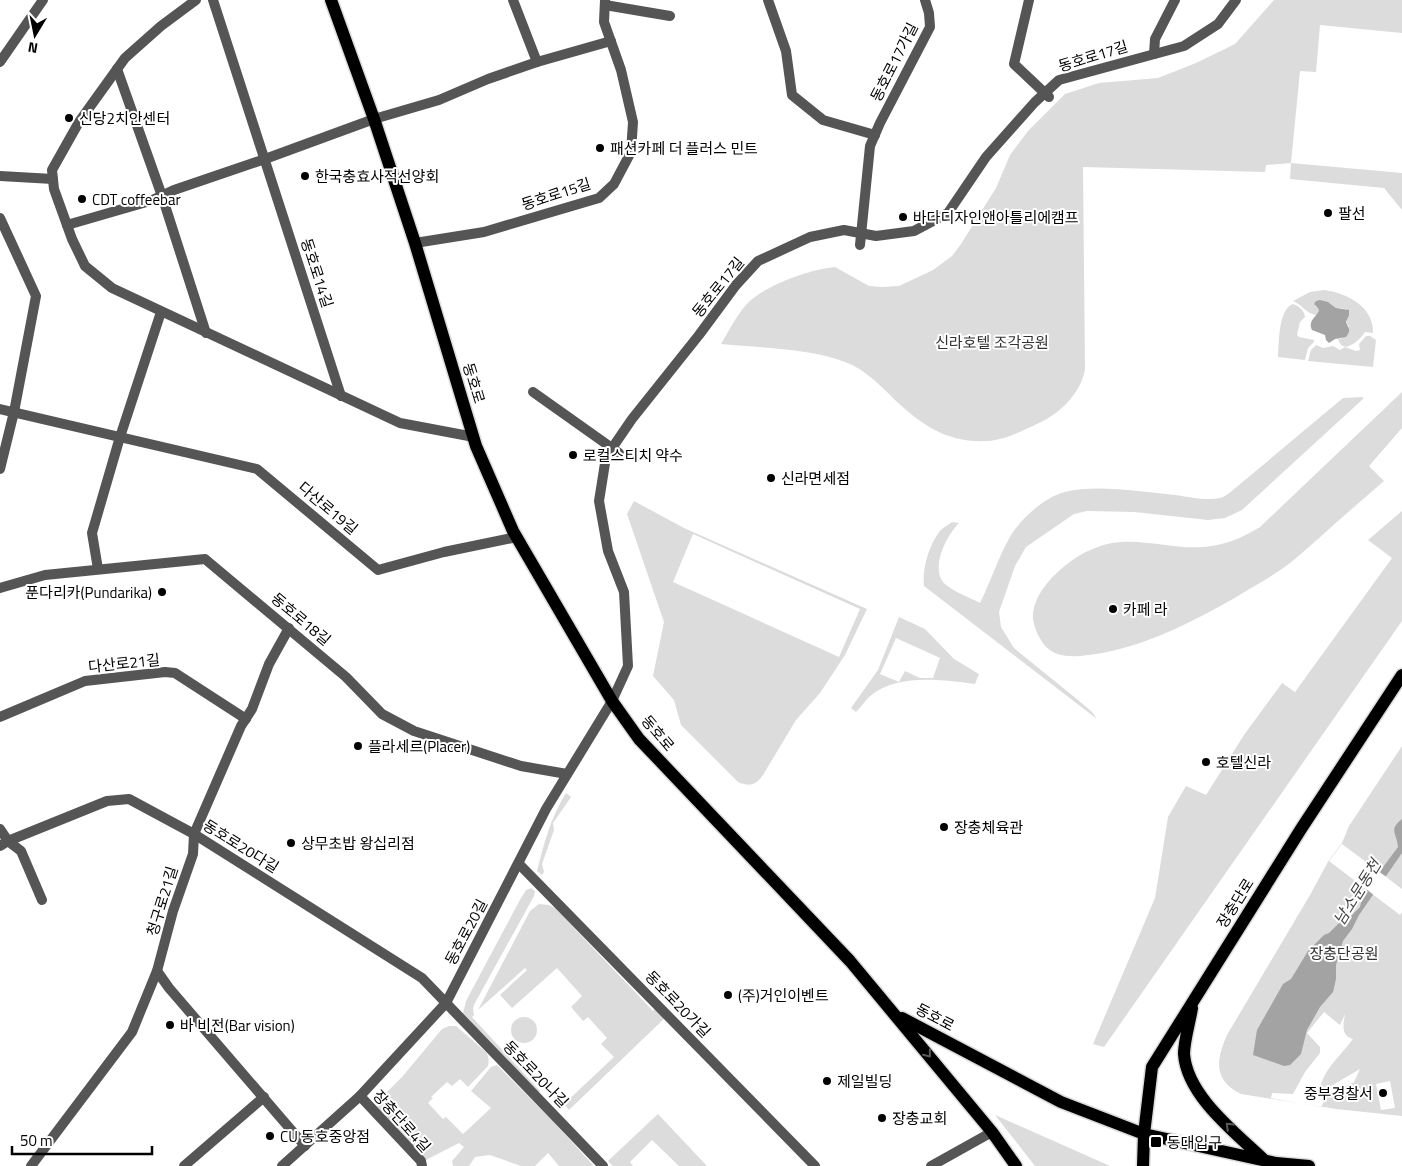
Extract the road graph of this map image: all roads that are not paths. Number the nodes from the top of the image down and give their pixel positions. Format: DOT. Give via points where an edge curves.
graph roads {
  1 [pos="43,0"];
  2 [pos="196,0"];
  3 [pos="213,0"];
  4 [pos="331,0"];
  5 [pos="513,0"];
  6 [pos="768,0"];
  7 [pos="925,0"];
  8 [pos="1029,0"];
  9 [pos="1175,0"];
  10 [pos="1236,0"];
  11 [pos="605,2"];
  12 [pos="670,16"];
  13 [pos="611,41"];
  14 [pos="1154,54"];
  15 [pos="0,62"];
  16 [pos="537,62"];
  17 [pos="117,69"];
  18 [pos="1047,95"];
  19 [pos="374,119"];
  20 [pos="875,135"];
  21 [pos="265,159"];
  22 [pos="0,176"];
  23 [pos="53,179"];
  24 [pos="162,196"];
  25 [pos="0,218"];
  26 [pos="67,225"];
  27 [pos="861,232"];
  28 [pos="415,242"];
  29 [pos="860,245"];
  30 [pos="161,312"];
  31 [pos="206,333"];
  32 [pos="533,392"];
  33 [pos="341,396"];
  34 [pos="0,409"];
  35 [pos="14,412"];
  36 [pos="120,437"];
  37 [pos="474,437"];
  38 [pos="616,450"];
  39 [pos="0,470"];
  40 [pos="517,537"];
  41 [pos="98,569"];
  42 [pos="0,588"];
  43 [pos="289,628"];
  44 [pos="1402,675"];
  45 [pos="612,700"];
  46 [pos="0,717"];
  47 [pos="246,719"];
  48 [pos="567,774"];
  49 [pos="0,829"];
  50 [pos="194,834"];
  51 [pos="4,844"];
  52 [pos="519,864"];
  53 [pos="42,900"];
  54 [pos="158,972"];
  55 [pos="1194,1001"];
  56 [pos="446,1003"];
  57 [pos="897,1016"];
  58 [pos="360,1096"];
  59 [pos="264,1097"];
  60 [pos="992,1132"];
  61 [pos="1144,1134"];
  62 [pos="304,1146"];
  63 [pos="1270,1162"];
  64 [pos="31,1166"];
  65 [pos="184,1166"];
  66 [pos="282,1166"];
  67 [pos="422,1166"];
  68 [pos="603,1166"];
  69 [pos="815,1166"];
  70 [pos="931,1166"];
  71 [pos="1016,1166"];
  72 [pos="1143,1166"];
  73 [pos="1309,1166"];
  1 -- 15 [label="street"];
  2 -- 17 [label="street" via="161,26"];
  3 -- 21 [label="street, 동호로14길"];
  4 -- 19 [label="main road, 동호로"];
  5 -- 16 [label="street"];
  6 -- 20 [label="street" via="786,51 792,95 823,120"];
  7 -- 20 [label="street, 동호로17가길" via="930,27"];
  8 -- 18 [label="street" via="1014,64"];
  9 -- 14 [label="street" via="1155,39"];
  10 -- 14 [label="street, 동호로17길" via="1218,24 1184,46"];
  11 -- 12 [label="street"];
  11 -- 13 [label="street, 동호로15길" via="604,22"];
  13 -- 16 [label="street"];
  13 -- 28 [label="street, 동호로15길" via="633,122 631,152 614,184 599,198 494,230"];
  14 -- 18 [label="street, 동호로17길" via="1060,80"];
  16 -- 19 [label="street" via="439,100"];
  17 -- 23 [label="street" via="78,122 52,170"];
  17 -- 24 [label="street"];
  18 -- 27 [label="street, 동호로17길" via="986,156 948,213 914,231 876,236"];
  19 -- 21 [label="street"];
  19 -- 28 [label="main road, 동호로"];
  20 -- 27 [label="street, 동호로17가길" via="870,146"];
  21 -- 24 [label="street"];
  21 -- 33 [label="street, 동호로14길"];
  22 -- 23 [label="street"];
  23 -- 26 [label="street"];
  24 -- 26 [label="street"];
  24 -- 31 [label="street"];
  25 -- 35 [label="street" via="36,296"];
  26 -- 30 [label="street" via="85,266 112,288"];
  27 -- 29 [label="street, 동호로17가길"];
  27 -- 38 [label="street, 동호로17길" via="844,230 810,237 758,261 632,420"];
  28 -- 37 [label="main road, 동호로"];
  30 -- 31 [label="street"];
  30 -- 36 [label="street"];
  31 -- 33 [label="street"];
  32 -- 38 [label="street"];
  33 -- 37 [label="street" via="400,423"];
  34 -- 35 [label="street, 다산로19길"];
  35 -- 36 [label="street, 다산로19길"];
  35 -- 39 [label="street"];
  36 -- 40 [label="street, 다산로19길" via="257,469 378,570"];
  36 -- 41 [label="street" via="92,533"];
  37 -- 40 [label="main road, 동호로"];
  38 -- 45 [label="street, 동호로17길" via="606,456 599,501 608,551 624,592 628,666"];
  40 -- 45 [label="main road, 동호로"];
  41 -- 42 [label="street, 동호로18길" via="45,575"];
  41 -- 43 [label="street, 동호로18길" via="205,559"];
  43 -- 47 [label="street, 청구로21길" via="269,664"];
  43 -- 48 [label="street, 동호로18길" via="346,677 382,714 414,731 522,766"];
  44 -- 55 [label="main road, 장충단로"];
  45 -- 48 [label="street, 동호로20길"];
  45 -- 57 [label="main road, 동호로" via="639,739 850,961"];
  46 -- 47 [label="street, 다산로21길" via="86,681 165,672 176,673"];
  47 -- 50 [label="street, 청구로21길"];
  48 -- 52 [label="street, 동호로20길"];
  49 -- 51 [label="street"];
  50 -- 51 [label="street, 동호로20다길" via="130,799 107,802"];
  50 -- 54 [label="street, 청구로21길" via="193,854 173,912"];
  50 -- 56 [label="street, 동호로20다길" via="422,978"];
  51 -- 53 [label="street" via="21,851"];
  52 -- 56 [label="street, 동호로20길"];
  52 -- 69 [label="street, 동호로20가길"];
  54 -- 59 [label="street"];
  54 -- 64 [label="street, 청구로21길" via="132,1032"];
  55 -- 61 [label="main road, 장충단로" via="1152,1067"];
  63 -- 55 [label="main road, one-way" via="1212,1110 1188,1075 1184,1053"];
  56 -- 58 [label="street, 동호로20길"];
  56 -- 68 [label="street, 동호로20나길"];
  57 -- 60 [label="main road, one-way"];
  57 -- 61 [label="main road, 동호로" via="1061,1102"];
  58 -- 62 [label="street, 동호로20길"];
  58 -- 67 [label="street, 장충단로4길" via="421,1161"];
  59 -- 62 [label="street"];
  59 -- 65 [label="street"];
  60 -- 70 [label="street"];
  60 -- 71 [label="main road"];
  61 -- 63 [label="main road, 동호로"];
  61 -- 72 [label="main road, 장충단로"];
  62 -- 66 [label="street, 동호로20길"];
  63 -- 73 [label="main road, 동호로"];
}
